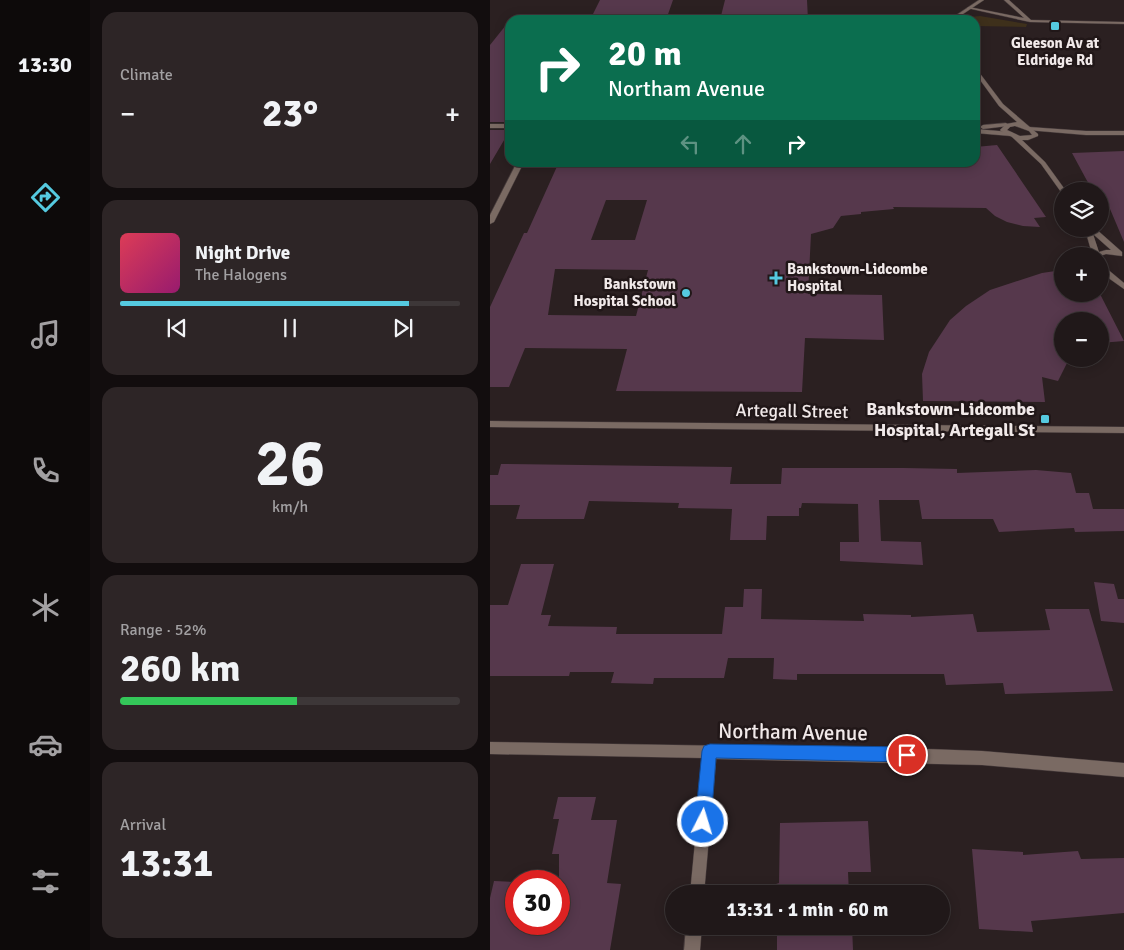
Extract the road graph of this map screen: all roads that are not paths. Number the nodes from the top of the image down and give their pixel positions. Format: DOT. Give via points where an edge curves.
graph roads {
  1 [pos="982,0"];
  2 [pos="1006,0"];
  3 [pos="969,8"];
  4 [pos="958,15"];
  5 [pos="1031,21"];
  6 [pos="1124,23"];
  7 [pos="980,76"];
  8 [pos="1001,105"];
  9 [pos="1007,125"];
  10 [pos="490,126"];
  11 [pos="505,126"];
  12 [pos="1028,128"];
  13 [pos="980,129"];
  14 [pos="980,131"];
  15 [pos="1086,133"];
  16 [pos="1124,133"];
  17 [pos="1012,135"];
  18 [pos="1034,137"];
  19 [pos="1043,163"];
  20 [pos="518,167"];
  21 [pos="1057,182"];
  22 [pos="490,222"];
  23 [pos="1101,237"];
  24 [pos="1109,253"];
  25 [pos="1122,255"];
  26 [pos="1109,271"];
  27 [pos="1119,273"];
  28 [pos="1109,275"];
  29 [pos="1124,287"];
  30 [pos="490,424"];
  31 [pos="1124,430"];
  32 [pos="490,748"];
  33 [pos="710,751"];
  34 [pos="1124,770"];
  35 [pos="698,885"];
  36 [pos="693,935"];
  37 [pos="692,950"];
  1 -- 3 [label="street"];
  2 -- 5 [label="street"];
  3 -- 4 [label="street"];
  3 -- 5 [label="street"];
  5 -- 6 [label="street"];
  7 -- 8 [label="street"];
  8 -- 9 [label="street"];
  8 -- 12 [label="street"];
  9 -- 12 [label="street"];
  9 -- 13 [label="street"];
  9 -- 17 [label="street" via="1003,130"];
  10 -- 11 [label="street"];
  12 -- 15 [label="street"];
  12 -- 18 [label="street" via="1036,133"];
  14 -- 17 [label="street"];
  15 -- 16 [label="street"];
  15 -- 18 [label="street"];
  17 -- 18 [label="street" via="1025,139"];
  17 -- 19 [label="street"];
  18 -- 19 [label="street"];
  19 -- 21 [label="street"];
  20 -- 22 [label="street"];
  23 -- 25 [label="street"];
  24 -- 25 [label="street"];
  26 -- 27 [label="street"];
  28 -- 29 [label="street"];
  30 -- 31 [label="street, Artegall Street"];
  32 -- 33 [label="street, Northam Avenue"];
  33 -- 34 [label="street, Northam Avenue" via="982,758"];
  33 -- 35 [label="street"];
  36 -- 37 [label="street"];
}
